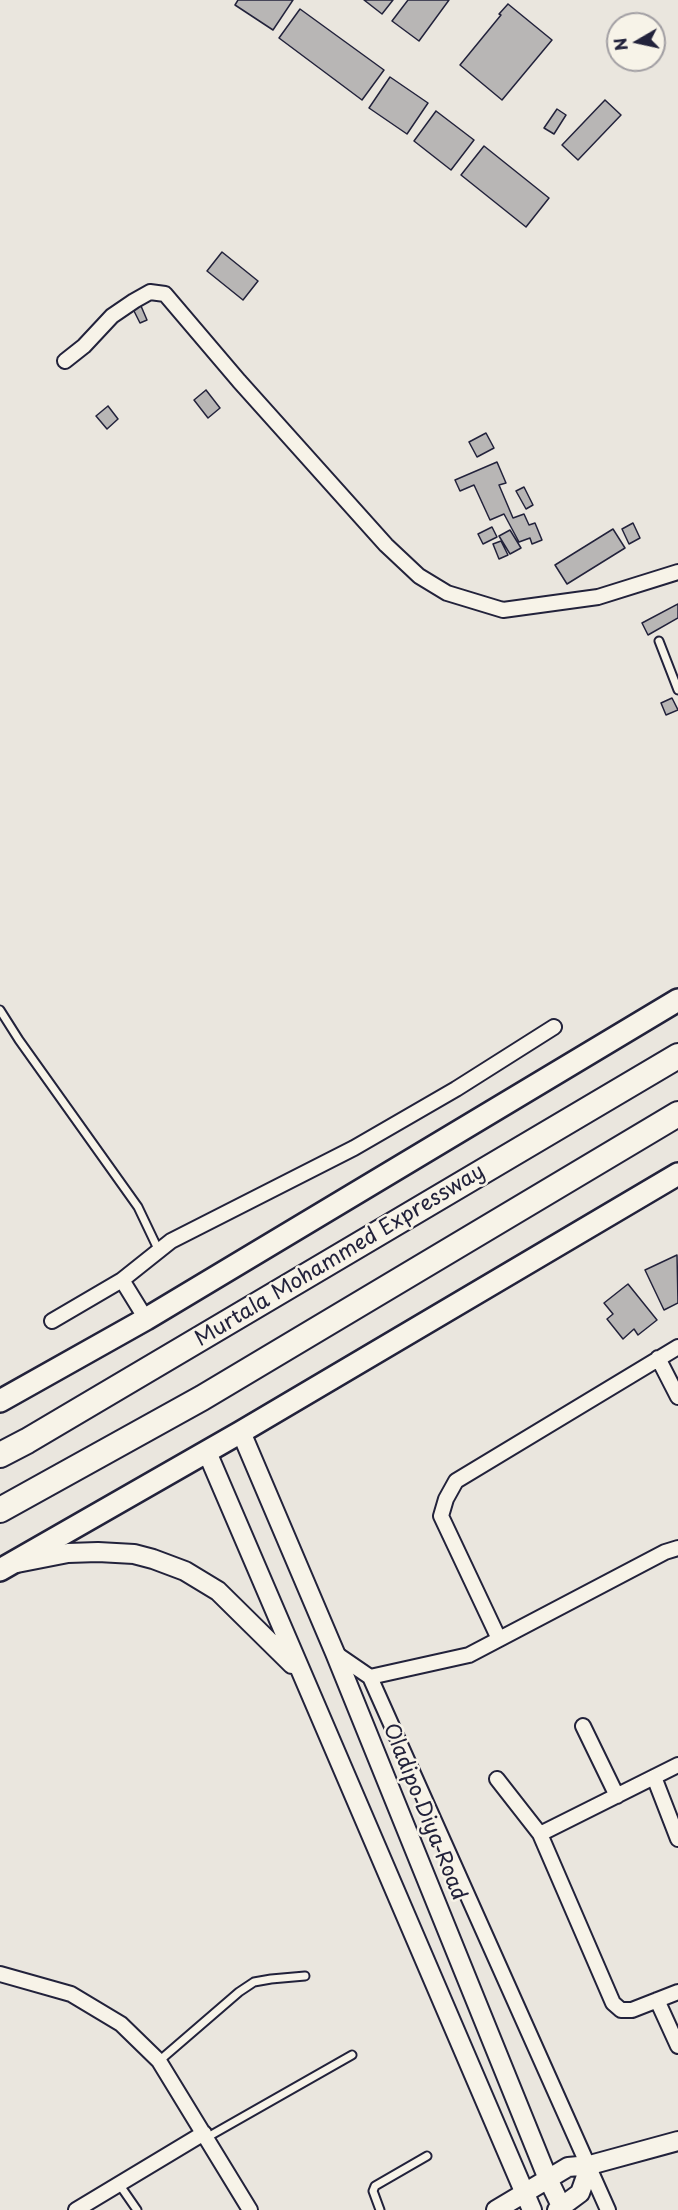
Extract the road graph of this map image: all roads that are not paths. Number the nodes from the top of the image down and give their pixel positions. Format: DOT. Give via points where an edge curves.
graph roads {
  1 [pos="66,361"];
  2 [pos="678,572"];
  3 [pos="660,641"];
  4 [pos="678,690"];
  5 [pos="678,1000"];
  6 [pos="0,1010"];
  7 [pos="554,1027"];
  8 [pos="678,1056"];
  9 [pos="678,1114"];
  10 [pos="678,1174"];
  11 [pos="158,1249"];
  12 [pos="122,1280"];
  13 [pos="146,1319"];
  14 [pos="52,1322"];
  15 [pos="678,1347"];
  16 [pos="658,1358"];
  17 [pos="678,1397"];
  18 [pos="0,1401"];
  19 [pos="242,1432"];
  20 [pos="207,1452"];
  21 [pos="0,1455"];
  22 [pos="0,1510"];
  23 [pos="678,1548"];
  24 [pos="6,1567"];
  25 [pos="499,1639"];
  26 [pos="335,1653"];
  27 [pos="300,1672"];
  28 [pos="370,1677"];
  29 [pos="583,1726"];
  30 [pos="678,1765"];
  31 [pos="654,1777"];
  32 [pos="497,1779"];
  33 [pos="617,1796"];
  34 [pos="540,1834"];
  35 [pos="678,1839"];
  36 [pos="0,1974"];
  37 [pos="305,1976"];
  38 [pos="678,1992"];
  39 [pos="657,2000"];
  40 [pos="678,2046"];
  41 [pos="352,2055"];
  42 [pos="159,2061"];
  43 [pos="205,2136"];
  44 [pos="674,2145"];
  45 [pos="427,2156"];
  46 [pos="590,2165"];
  47 [pos="548,2179"];
  48 [pos="119,2184"];
  49 [pos="524,2193"];
  50 [pos="561,2209"];
  51 [pos="76,2210"];
  52 [pos="137,2210"];
  53 [pos="250,2210"];
  54 [pos="380,2210"];
  55 [pos="496,2210"];
  56 [pos="532,2210"];
  57 [pos="608,2210"];
  1 -- 2 [label="street" via="112,316 134,301 150,291 165,294 386,545 419,576 447,593 503,610 598,597"];
  3 -- 4 [label="lane"];
  5 -- 13 [label="main road"];
  6 -- 11 [label="lane" via="138,1207"];
  7 -- 11 [label="street" via="354,1148"];
  8 -- 21 [label="highway, Murtala Mohammed Expressway"];
  9 -- 22 [label="highway" via="202,1398"];
  10 -- 19 [label="main road"];
  11 -- 12 [label="street"];
  12 -- 13 [label="street"];
  12 -- 14 [label="street"];
  13 -- 18 [label="main road"];
  15 -- 16 [label="street"];
  16 -- 17 [label="street"];
  16 -- 25 [label="street" via="456,1481 441,1516"];
  19 -- 20 [label="main road"];
  19 -- 26 [label="main road, Oladipo Diya Road"];
  20 -- 24 [label="main road"];
  20 -- 27 [label="main road"];
  23 -- 25 [label="street"];
  24 -- 27 [label="main road" via="68,1553 134,1554 153,1559 185,1571 218,1591"];
  25 -- 28 [label="street" via="469,1655"];
  26 -- 28 [label="street"];
  26 -- 47 [label="main road, Oladipo Diya Road"];
  27 -- 49 [label="main road"];
  28 -- 46 [label="street"];
  29 -- 33 [label="street"];
  30 -- 31 [label="street"];
  31 -- 33 [label="street"];
  31 -- 35 [label="street"];
  32 -- 34 [label="street"];
  33 -- 34 [label="street"];
  34 -- 39 [label="street" via="613,2003 621,2010 632,2010"];
  36 -- 42 [label="street" via="71,1994 121,2024"];
  37 -- 42 [label="lane" via="254,1983"];
  38 -- 39 [label="street"];
  39 -- 40 [label="street"];
  41 -- 43 [label="lane"];
  42 -- 43 [label="street"];
  43 -- 48 [label="street"];
  43 -- 53 [label="street"];
  44 -- 46 [label="main road"];
  45 -- 54 [label="lane" via="375,2186"];
  46 -- 47 [label="main road" via="568,2167"];
  46 -- 50 [label="main road" via="580,2193"];
  46 -- 57 [label="street"];
  47 -- 49 [label="main road"];
  47 -- 50 [label="main road, Oladipo Diya Road"];
  48 -- 51 [label="street"];
  48 -- 52 [label="lane"];
  49 -- 55 [label="main road"];
  49 -- 56 [label="main road"];
}
